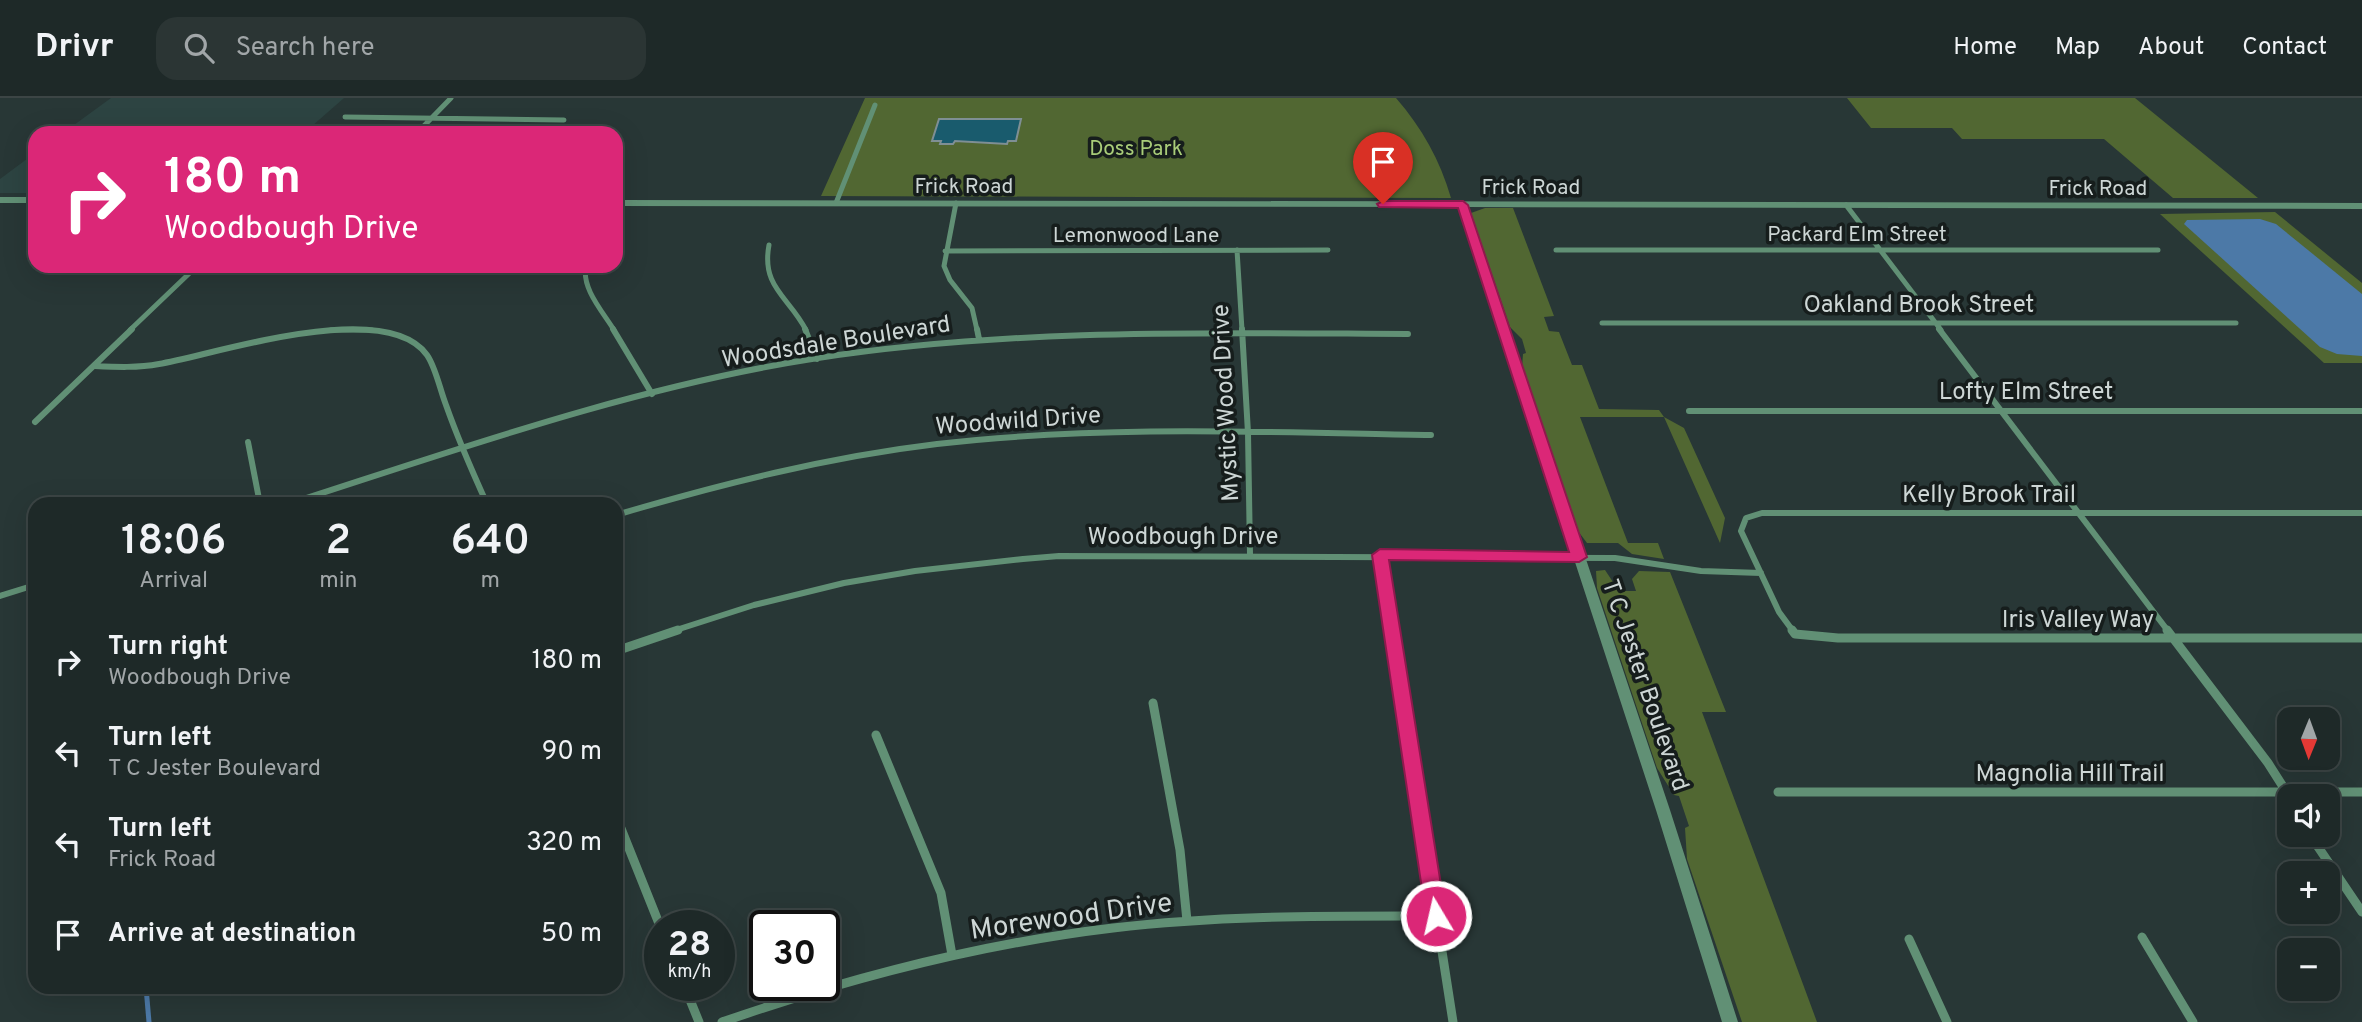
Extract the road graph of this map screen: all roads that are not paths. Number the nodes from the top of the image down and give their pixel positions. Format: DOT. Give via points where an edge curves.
graph roads {
  1 [pos="452,98"];
  2 [pos="875,106"];
  3 [pos="345,117"];
  4 [pos="432,118"];
  5 [pos="564,120"];
  6 [pos="424,126"];
  7 [pos="0,200"];
  8 [pos="28,200"];
  9 [pos="623,203"];
  10 [pos="836,203"];
  11 [pos="956,204"];
  12 [pos="1463,205"];
  13 [pos="1846,205"];
  14 [pos="2362,206"];
  15 [pos="769,245"];
  16 [pos="1237,250"];
  17 [pos="1328,250"];
  18 [pos="1556,250"];
  19 [pos="1879,250"];
  20 [pos="2158,250"];
  21 [pos="945,251"];
  22 [pos="190,273"];
  23 [pos="584,273"];
  24 [pos="1602,323"];
  25 [pos="1935,323"];
  26 [pos="2236,323"];
  27 [pos="1242,333"];
  28 [pos="1408,334"];
  29 [pos="979,339"];
  30 [pos="817,359"];
  31 [pos="95,366"];
  32 [pos="652,394"];
  33 [pos="1689,411"];
  34 [pos="2001,411"];
  35 [pos="2362,411"];
  36 [pos="35,422"];
  37 [pos="1248,433"];
  38 [pos="1431,435"];
  39 [pos="248,442"];
  40 [pos="462,449"];
  41 [pos="259,497"];
  42 [pos="310,497"];
  43 [pos="484,497"];
  44 [pos="623,513"];
  45 [pos="2079,513"];
  46 [pos="2362,513"];
  47 [pos="1250,554"];
  48 [pos="1380,555"];
  49 [pos="1579,557"];
  50 [pos="1761,573"];
  51 [pos="28,586"];
  52 [pos="0,596"];
  53 [pos="1795,634"];
  54 [pos="2173,638"];
  55 [pos="2362,638"];
  56 [pos="623,649"];
  57 [pos="1153,703"];
  58 [pos="876,735"];
  59 [pos="2281,784"];
  60 [pos="1778,792"];
  61 [pos="2362,792"];
  62 [pos="2340,793"];
  63 [pos="2277,794"];
  64 [pos="623,839"];
  65 [pos="2318,847"];
  66 [pos="653,910"];
  67 [pos="2362,912"];
  68 [pos="1436,916"];
  69 [pos="1188,920"];
  70 [pos="2142,937"];
  71 [pos="1909,939"];
  72 [pos="952,955"];
  73 [pos="690,1001"];
  74 [pos="699,1022"];
  75 [pos="722,1022"];
  76 [pos="1453,1022"];
  77 [pos="1730,1022"];
  78 [pos="1947,1022"];
  79 [pos="2193,1022"];
  1 -- 4 [label="street"];
  2 -- 10 [label="street"];
  3 -- 4 [label="street"];
  4 -- 5 [label="street"];
  4 -- 6 [label="street"];
  7 -- 8 [label="street"];
  9 -- 10 [label="street, Frick Road"];
  10 -- 11 [label="street, Frick Road"];
  11 -- 12 [label="street, Frick Road"];
  11 -- 21 [label="street"];
  12 -- 13 [label="street, Frick Road"];
  12 -- 49 [label="street, T C Jester Boulevard"];
  13 -- 14 [label="street, Frick Road"];
  13 -- 19 [label="street"];
  15 -- 30 [label="street" via="766,274 799,318"];
  16 -- 17 [label="street, Lemonwood Lane"];
  16 -- 21 [label="street, Lemonwood Lane"];
  16 -- 27 [label="street, Mystic Wood Drive"];
  18 -- 19 [label="street, Packard Elm Street"];
  19 -- 20 [label="street, Packard Elm Street"];
  19 -- 25 [label="street"];
  21 -- 29 [label="street" via="944,266 972,308"];
  22 -- 31 [label="street"];
  23 -- 32 [label="street" via="587,286"];
  24 -- 25 [label="street, Oakland Brook Street"];
  25 -- 26 [label="street, Oakland Brook Street"];
  25 -- 34 [label="street"];
  27 -- 28 [label="street, Woodsdale Boulevard"];
  27 -- 29 [label="street, Woodsdale Boulevard"];
  27 -- 37 [label="street, Mystic Wood Drive"];
  29 -- 30 [label="street, Woodsdale Boulevard"];
  30 -- 32 [label="street, Woodsdale Boulevard"];
  31 -- 36 [label="street"];
  31 -- 40 [label="street" via="155,365 312,332 388,331 419,344 427,355"];
  32 -- 40 [label="street, Woodsdale Boulevard"];
  33 -- 34 [label="street, Lofty Elm Street"];
  34 -- 35 [label="street, Lofty Elm Street"];
  34 -- 45 [label="street"];
  37 -- 38 [label="street, Woodwild Drive"];
  37 -- 44 [label="street, Woodwild Drive" via="1139,432 937,443 714,485"];
  37 -- 47 [label="street, Mystic Wood Drive"];
  39 -- 41 [label="street"];
  40 -- 42 [label="street, Woodsdale Boulevard"];
  40 -- 43 [label="street"];
  45 -- 46 [label="street, Kelly Brook Trail"];
  45 -- 50 [label="street, Kelly Brook Trail" via="1762,513 1746,517 1741,531"];
  45 -- 54 [label="street"];
  47 -- 48 [label="street, Woodbough Drive"];
  47 -- 56 [label="street, Woodbough Drive" via="982,561 776,600"];
  48 -- 49 [label="street, Woodbough Drive"];
  48 -- 68 [label="street"];
  49 -- 50 [label="street, Woodbough Drive"];
  49 -- 77 [label="street, T C Jester Boulevard"];
  50 -- 53 [label="street, Kelly Brook Trail"];
  51 -- 52 [label="street"];
  53 -- 54 [label="street, Iris Valley Way" via="1838,638"];
  54 -- 55 [label="street, Iris Valley Way"];
  54 -- 59 [label="street"];
  57 -- 69 [label="street"];
  58 -- 72 [label="street" via="942,893"];
  60 -- 63 [label="street, Magnolia Hill Trail"];
  61 -- 62 [label="street, Magnolia Hill Trail"];
  64 -- 66 [label="street"];
  65 -- 67 [label="street"];
  68 -- 69 [label="street, Morewood Drive"];
  68 -- 76 [label="street"];
  69 -- 72 [label="street, Morewood Drive"];
  70 -- 79 [label="street"];
  71 -- 78 [label="street"];
  72 -- 75 [label="street, Morewood Drive" via="867,975"];
  73 -- 74 [label="street"];
}
